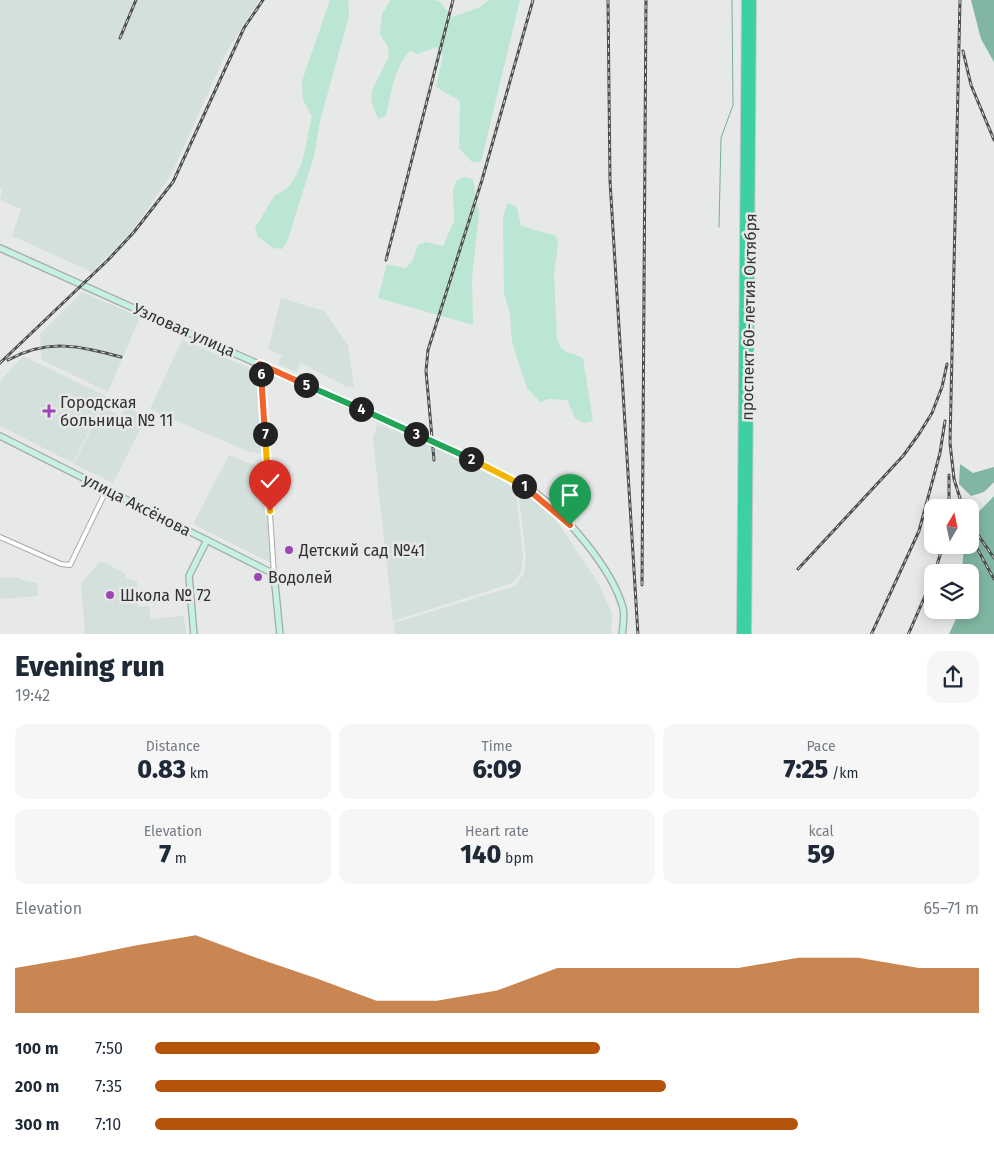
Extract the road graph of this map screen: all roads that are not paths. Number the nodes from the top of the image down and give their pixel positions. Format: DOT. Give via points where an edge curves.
graph roads {
  1 [pos="746,0"];
  2 [pos="752,0"];
  3 [pos="0,248"];
  4 [pos="260,364"];
  5 [pos="0,436"];
  6 [pos="107,489"];
  7 [pos="0,537"];
  8 [pos="206,540"];
  9 [pos="274,574"];
  10 [pos="194,634"];
  11 [pos="280,634"];
  12 [pos="622,634"];
  13 [pos="740,634"];
  14 [pos="747,634"];
  1 -- 13 [label="highway, проспект 60-летия Октября"];
  2 -- 14 [label="highway, проспект 60-летия Октября"];
  3 -- 4 [label="street, Узловая улица"];
  4 -- 9 [label="street"];
  4 -- 12 [label="street, Узловая улица" via="530,489 570,525 611,580 624,609"];
  5 -- 6 [label="street, улица Аксёнова"];
  6 -- 7 [label="street" via="70,565"];
  6 -- 8 [label="street, улица Аксёнова"];
  8 -- 9 [label="street, улица Аксёнова"];
  8 -- 10 [label="street" via="189,576"];
  9 -- 11 [label="street"];
}
